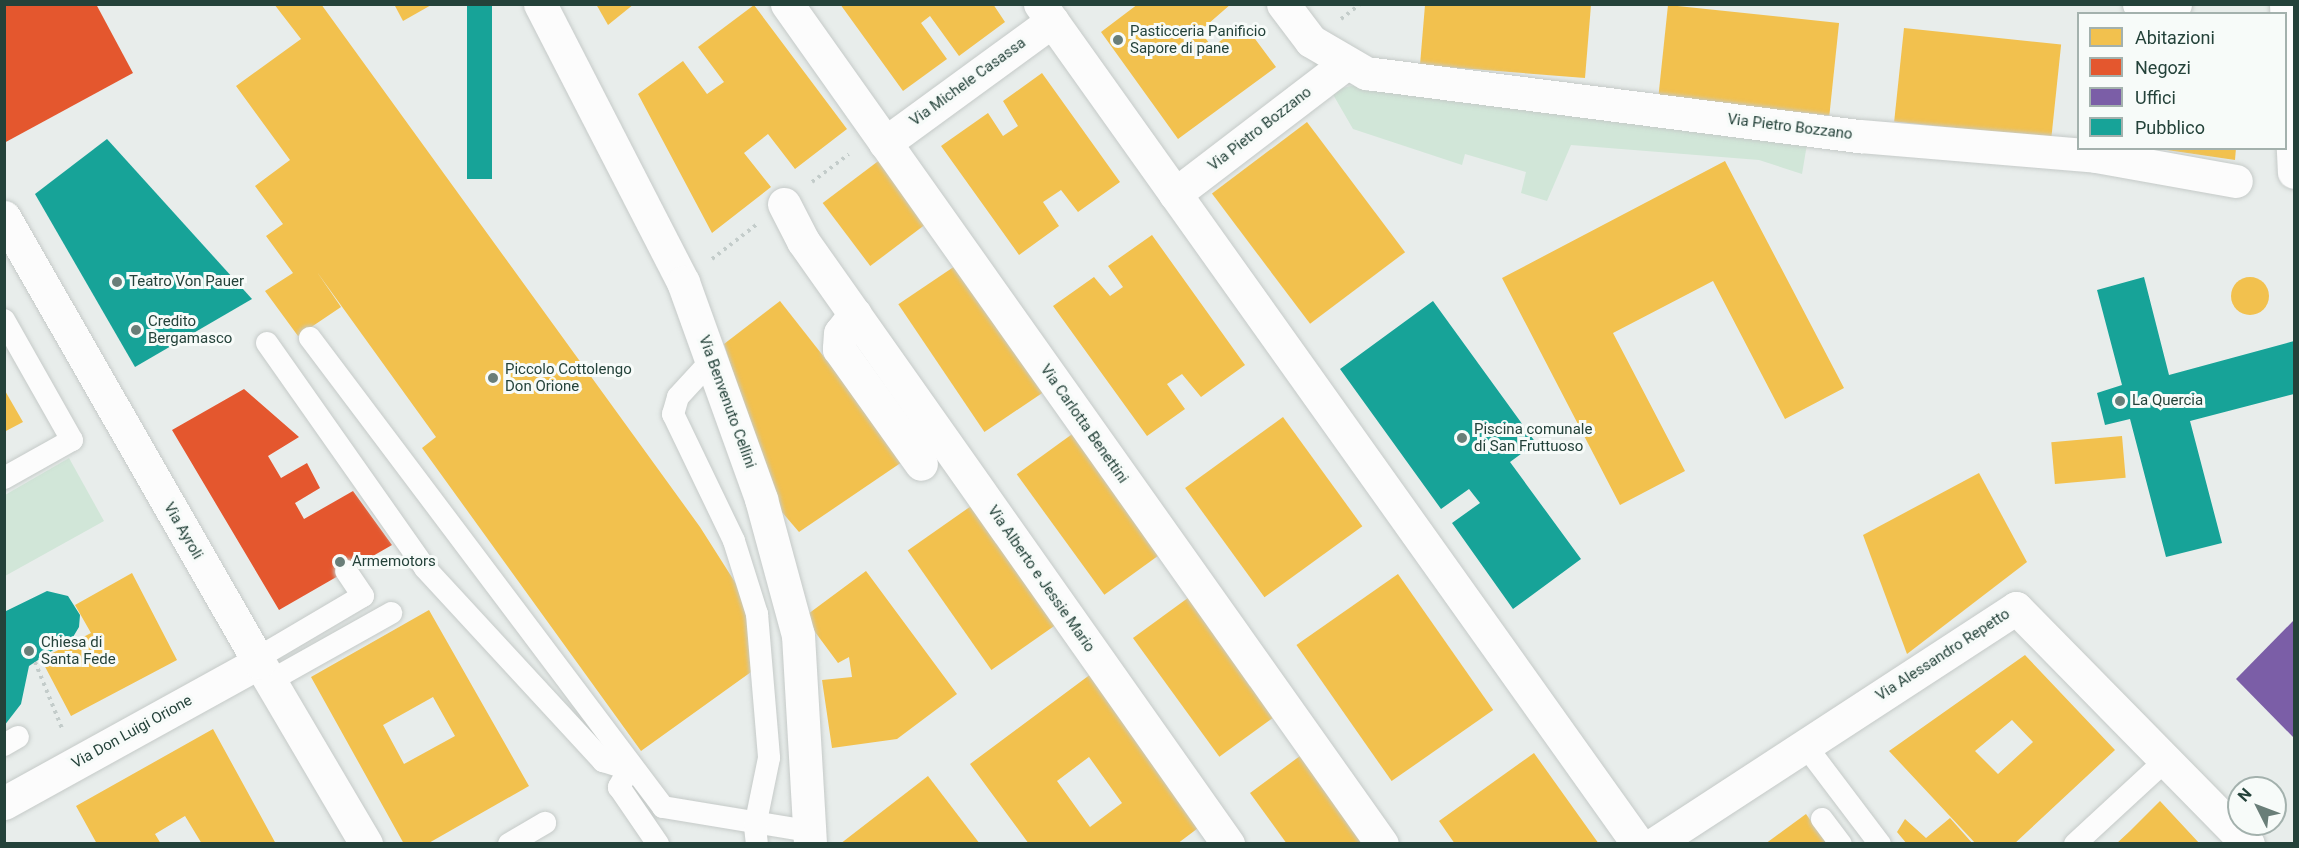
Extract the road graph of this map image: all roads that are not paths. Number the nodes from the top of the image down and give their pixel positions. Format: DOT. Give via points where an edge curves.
graph roads {
  1 [pos="540,4"];
  2 [pos="787,4"];
  3 [pos="1283,4"];
  4 [pos="2139,4"];
  5 [pos="2175,4"];
  6 [pos="1046,13"];
  7 [pos="2287,23"];
  8 [pos="1344,64"];
  9 [pos="885,142"];
  10 [pos="2295,172"];
  11 [pos="2236,181"];
  12 [pos="1175,194"];
  13 [pos="784,204"];
  14 [pos="4,217"];
  15 [pos="855,314"];
  16 [pos="4,320"];
  17 [pos="310,338"];
  18 [pos="267,343"];
  19 [pos="712,360"];
  20 [pos="921,464"];
  21 [pos="4,478"];
  22 [pos="346,572"];
  23 [pos="391,613"];
  24 [pos="262,667"];
  25 [pos="1805,745"];
  26 [pos="2166,760"];
  27 [pos="629,769"];
  28 [pos="4,803"];
  29 [pos="1822,819"];
  30 [pos="545,823"];
  31 [pos="756,835"];
  32 [pos="809,837"];
  33 [pos="366,843"];
  34 [pos="509,843"];
  35 [pos="658,843"];
  36 [pos="1228,843"];
  37 [pos="1382,843"];
  38 [pos="1638,843"];
  39 [pos="1654,843"];
  40 [pos="1841,843"];
  41 [pos="1880,843"];
  42 [pos="2076,843"];
  43 [pos="2248,843"];
  1 -- 19 [label="street, Via Benvenuto Cellini" via="683,282"];
  2 -- 9 [label="street, Via Carlotta Benettini"];
  3 -- 8 [label="street, Via Pietro Bozzano" via="1311,41"];
  4 -- 5 [label="street"];
  6 -- 9 [label="street, Via Michele Casassa"];
  6 -- 12 [label="street"];
  7 -- 10 [label="street"];
  8 -- 11 [label="street, Via Pietro Bozzano" via="1366,73 1860,136 2096,156"];
  8 -- 12 [label="street, Via Pietro Bozzano"];
  9 -- 37 [label="street, Via Carlotta Benettini"];
  12 -- 38 [label="street"];
  13 -- 15 [label="street, Via Alberto e Jessie Mario" via="803,241"];
  14 -- 24 [label="street, Via Ayroli"];
  15 -- 20 [label="street" via="840,333 839,349"];
  15 -- 36 [label="street, Via Alberto e Jessie Mario"];
  16 -- 21 [label="lane" via="72,440"];
  17 -- 27 [label="lane, Via Benvenuto Cellini"];
  18 -- 27 [label="lane, Via Benvenuto Cellini" via="424,568 603,761"];
  19 -- 31 [label="lane" via="678,397 673,414 734,541 756,614 769,758"];
  19 -- 32 [label="street, Via Benvenuto Cellini" via="761,499 798,635"];
  22 -- 24 [label="lane" via="363,596"];
  23 -- 24 [label="lane"];
  24 -- 28 [label="street, Via Don Luigi Orione"];
  24 -- 33 [label="street, Via Ayroli"];
  25 -- 26 [label="street, Via Alessandro Repetto" via="2016,608"];
  25 -- 39 [label="street, Via Alessandro Repetto"];
  25 -- 41 [label="lane"];
  26 -- 42 [label="lane"];
  26 -- 43 [label="street, Via Alessandro Repetto"];
  27 -- 31 [label="lane, Via Benvenuto Cellini" via="663,807"];
  27 -- 35 [label="lane" via="619,787"];
  29 -- 40 [label="lane"];
  30 -- 34 [label="lane"];
  31 -- 32 [label="lane, Via Benvenuto Cellini"];
}
